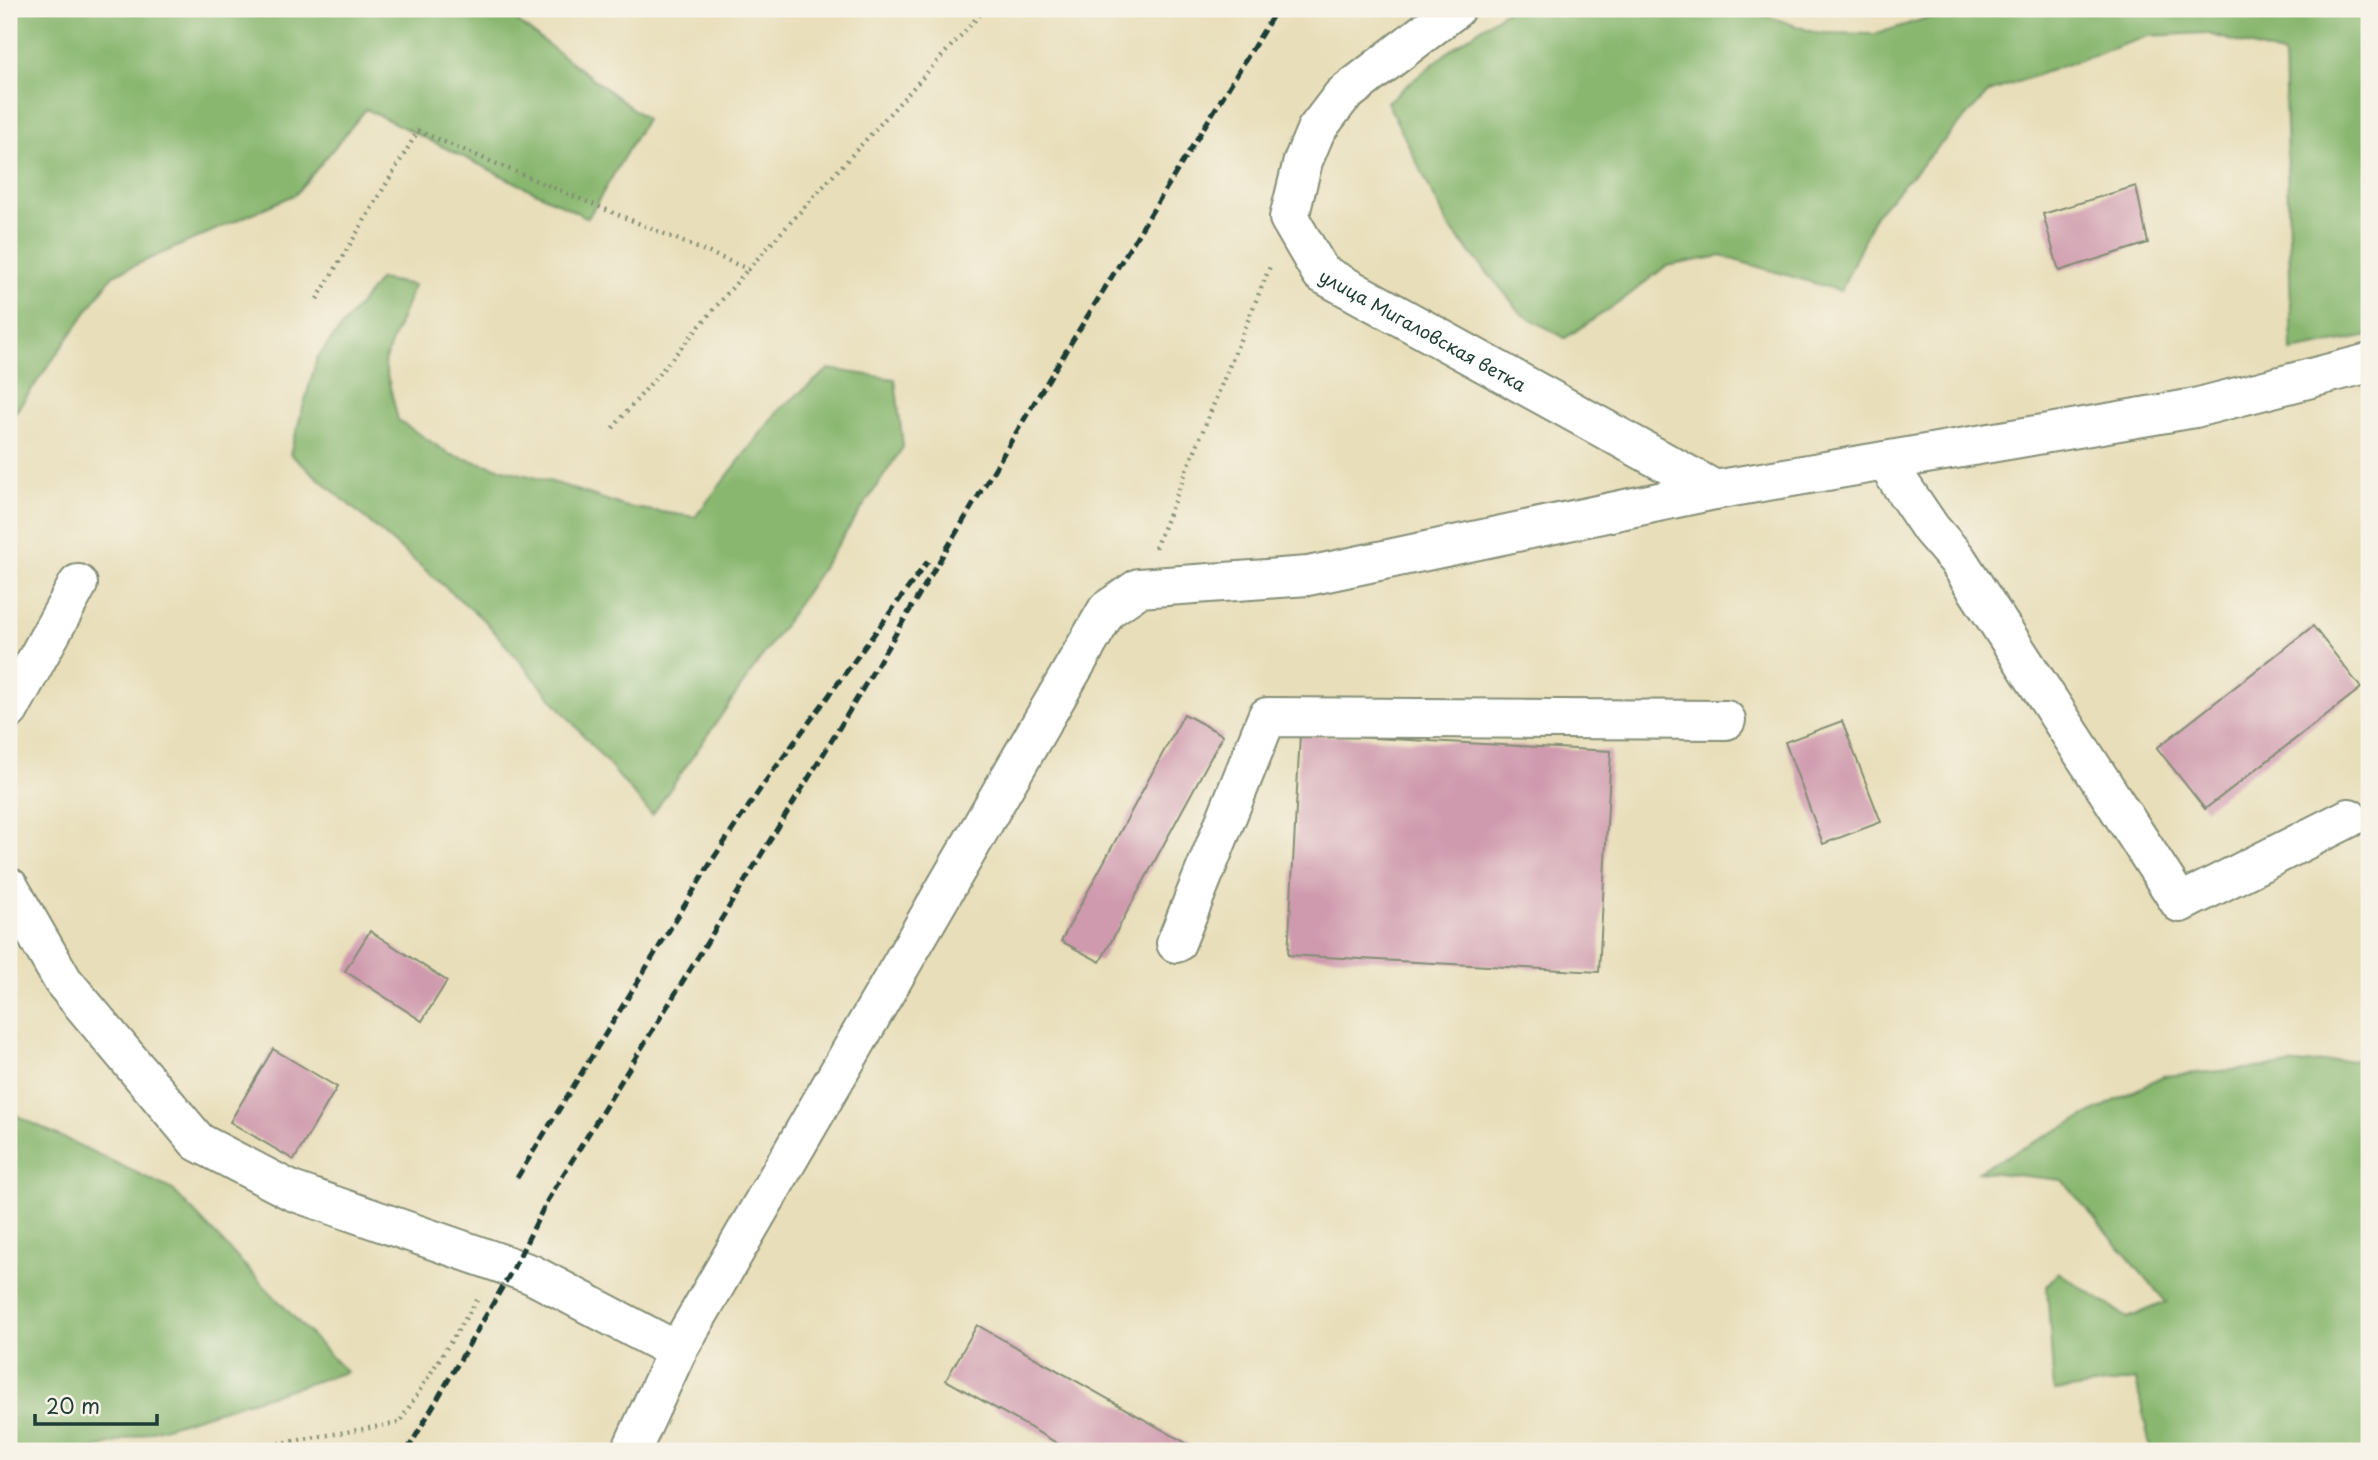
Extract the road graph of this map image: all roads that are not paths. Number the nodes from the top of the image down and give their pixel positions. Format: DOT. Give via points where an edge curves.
graph roads {
  1 [pos="1455,9"];
  2 [pos="2369,363"];
  3 [pos="1885,461"];
  4 [pos="1715,490"];
  5 [pos="78,584"];
  6 [pos="9,710"];
  7 [pos="1727,720"];
  8 [pos="2349,818"];
  9 [pos="9,887"];
  10 [pos="1176,943"];
  11 [pos="677,1351"];
  12 [pos="631,1451"];
  1 -- 4 [label="street, улица Мигаловская ветка" via="1342,96 1316,130 1303,161 1290,218 1321,273"];
  2 -- 3 [label="street" via="2195,408"];
  3 -- 4 [label="street"];
  3 -- 8 [label="street" via="1957,559 2180,902"];
  4 -- 11 [label="street" via="1308,576 1139,588 1107,610"];
  5 -- 6 [label="street"];
  7 -- 10 [label="street" via="1267,717"];
  9 -- 11 [label="street" via="63,981 198,1142 292,1191 531,1274"];
  11 -- 12 [label="street"];
}
